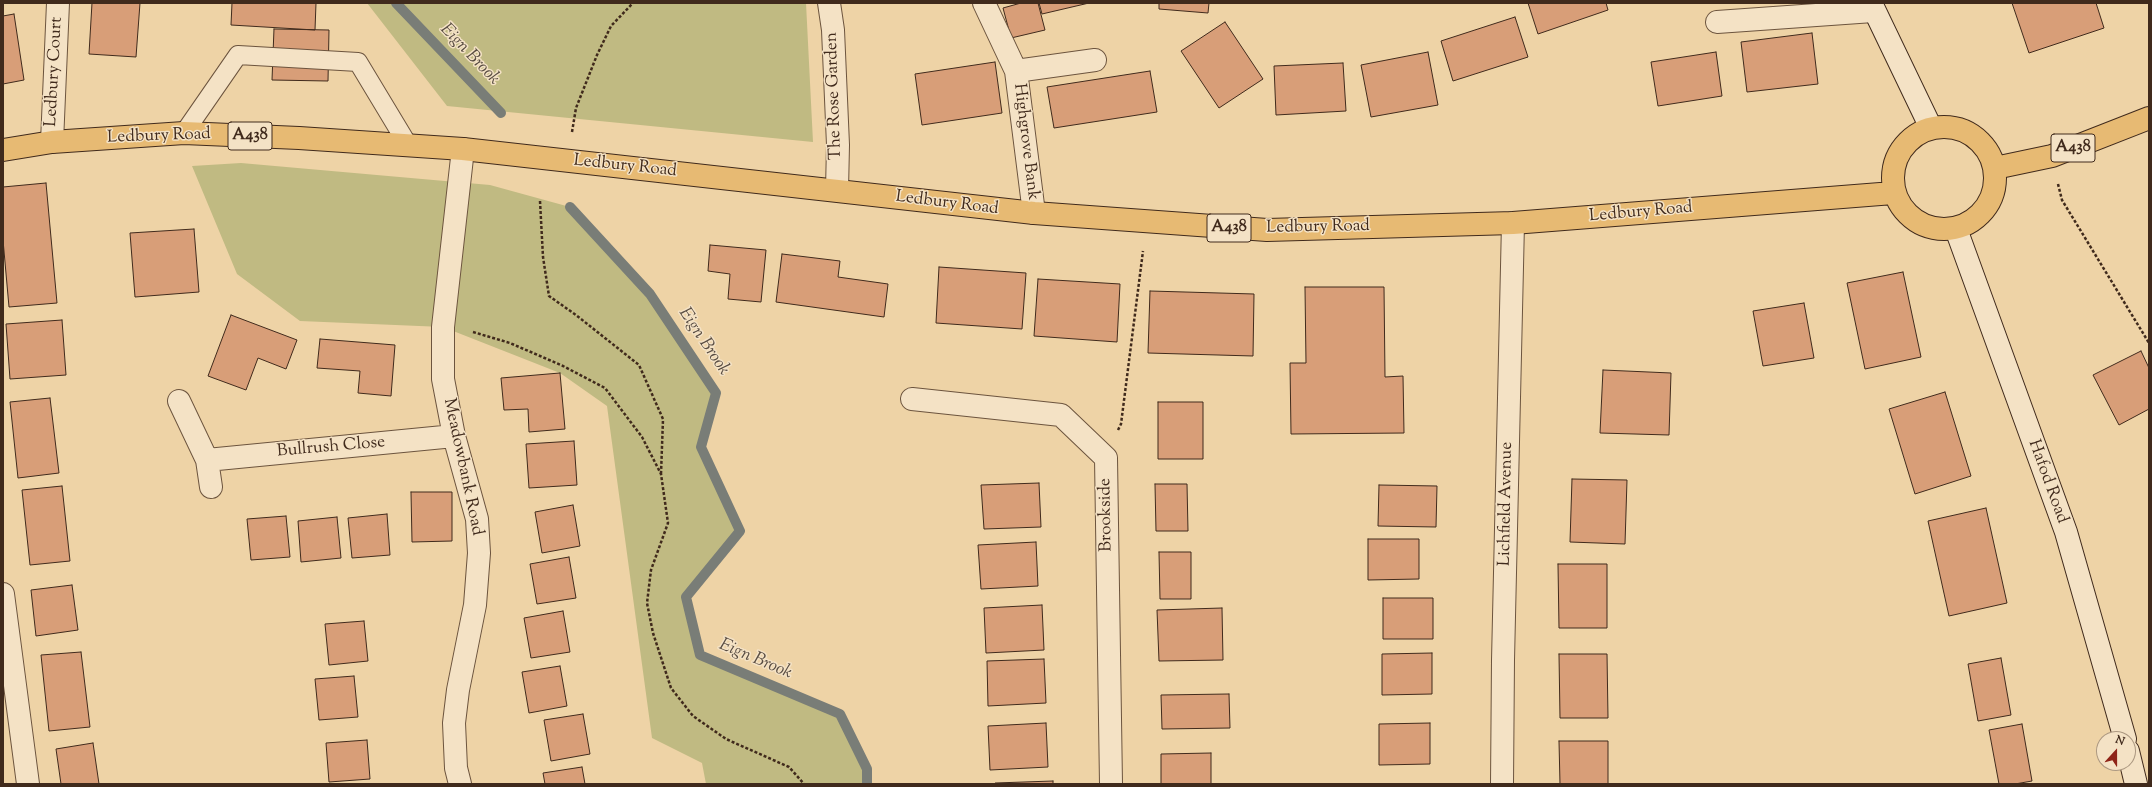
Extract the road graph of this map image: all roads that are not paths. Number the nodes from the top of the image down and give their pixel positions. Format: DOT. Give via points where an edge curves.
graph roads {
  1 [pos="58,3"];
  2 [pos="829,3"];
  3 [pos="984,3"];
  4 [pos="1872,7"];
  5 [pos="1718,22"];
  6 [pos="1095,60"];
  7 [pos="1016,71"];
  8 [pos="2149,118"];
  9 [pos="1932,128"];
  10 [pos="184,133"];
  11 [pos="52,142"];
  12 [pos="408,145"];
  13 [pos="463,149"];
  14 [pos="3,150"];
  15 [pos="1994,168"];
  16 [pos="837,190"];
  17 [pos="1893,193"];
  18 [pos="1034,214"];
  19 [pos="1513,223"];
  20 [pos="1956,228"];
  21 [pos="912,399"];
  22 [pos="179,401"];
  23 [pos="454,436"];
  24 [pos="207,460"];
  25 [pos="211,487"];
  26 [pos="3,594"];
  27 [pos="2123,731"];
  28 [pos="2133,771"];
  29 [pos="28,784"];
  30 [pos="460,784"];
  31 [pos="1111,784"];
  32 [pos="1502,784"];
  33 [pos="2136,784"];
  1 -- 11 [label="street, Ledbury Court"];
  2 -- 16 [label="street, The Rose Garden" via="833,30 838,129"];
  3 -- 7 [label="street, Highgrove Bank"];
  4 -- 5 [label="street"];
  4 -- 9 [label="street"];
  6 -- 7 [label="street, Highgrove Bank"];
  7 -- 18 [label="street, Highgrove Bank"];
  8 -- 15 [label="highway, A438" via="2052,156"];
  9 -- 15 [label="highway" via="1954,128 1971,134 1983,144"];
  9 -- 17 [label="highway" via="1918,132 1897,154 1892,171"];
  10 -- 11 [label="highway, Ledbury Road / A438"];
  10 -- 12 [label="highway, Ledbury Road / A438"];
  10 -- 12 [label="lane" via="238,55 358,62"];
  11 -- 14 [label="highway, Ledbury Road / A438"];
  12 -- 13 [label="highway, Ledbury Road / A438"];
  13 -- 16 [label="highway, Ledbury Road / A438"];
  13 -- 23 [label="street, Meadowbank Road" via="443,327 443,379"];
  15 -- 20 [label="highway" via="1996,186 1993,197 1977,219"];
  16 -- 18 [label="highway, Ledbury Road / A438"];
  17 -- 19 [label="highway, Ledbury Road / A438"];
  17 -- 20 [label="highway" via="1908,215 1917,222 1934,229"];
  18 -- 19 [label="highway, Ledbury Road / A438" via="1267,230"];
  19 -- 32 [label="street, Lichfield Avenue"];
  20 -- 27 [label="street, Hafod Road" via="2066,532"];
  21 -- 31 [label="street, Brookside" via="1061,415 1106,458"];
  22 -- 24 [label="street"];
  23 -- 24 [label="street, Bullrush Close"];
  23 -- 30 [label="street, Meadowbank Road" via="477,520 479,553 475,605 454,723 456,768"];
  24 -- 25 [label="street"];
  26 -- 29 [label="street"];
  28 -- 33 [label="street"];
}
